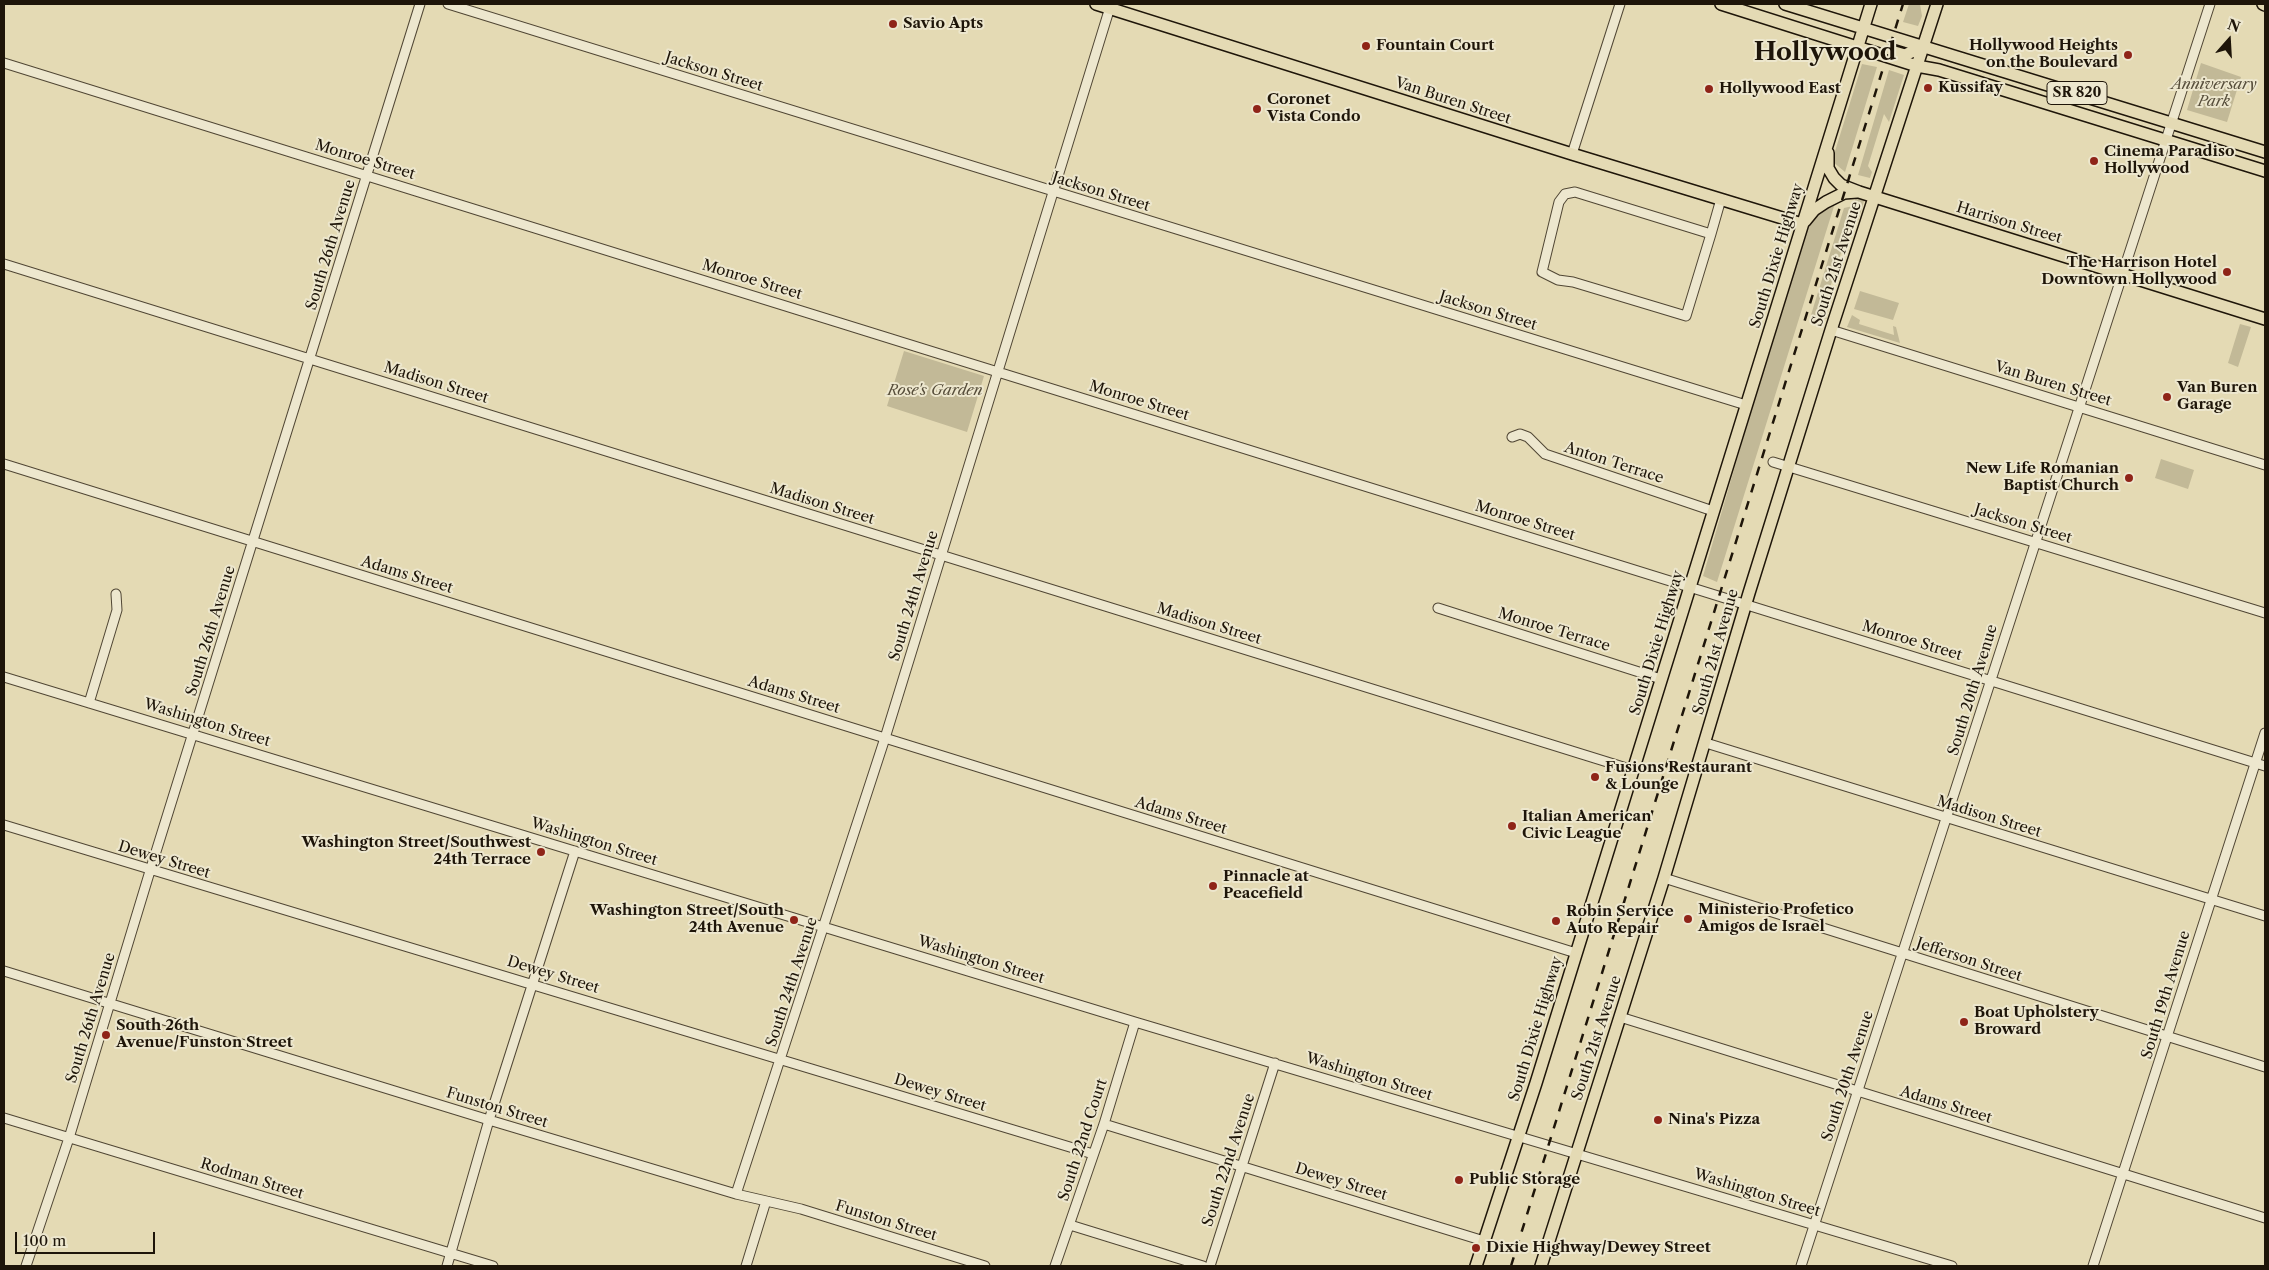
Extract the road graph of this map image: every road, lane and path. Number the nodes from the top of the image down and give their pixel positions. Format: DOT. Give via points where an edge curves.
graph roads {
  1 [pos="420,4"];
  2 [pos="448,4"];
  3 [pos="1096,4"];
  4 [pos="1620,4"];
  5 [pos="1722,4"];
  6 [pos="1785,4"];
  7 [pos="1870,4"];
  8 [pos="1937,4"];
  9 [pos="2210,4"];
  10 [pos="1111,6"];
  11 [pos="1762,12"];
  12 [pos="1863,27"];
  13 [pos="1858,44"];
  14 [pos="1924,46"];
  15 [pos="4,62"];
  16 [pos="1917,66"];
  17 [pos="2172,123"];
  18 [pos="2166,140"];
  19 [pos="1828,141"];
  20 [pos="2265,152"];
  21 [pos="1572,154"];
  22 [pos="2265,171"];
  23 [pos="366,175"];
  24 [pos="1053,192"];
  25 [pos="1859,192"];
  26 [pos="1874,197"];
  27 [pos="1721,200"];
  28 [pos="1802,224"];
  29 [pos="1711,234"];
  30 [pos="4,264"];
  31 [pos="2123,273"];
  32 [pos="2265,319"];
  33 [pos="1831,330"];
  34 [pos="310,359"];
  35 [pos="998,371"];
  36 [pos="1746,405"];
  37 [pos="2078,407"];
  38 [pos="1512,437"];
  39 [pos="1773,462"];
  40 [pos="4,464"];
  41 [pos="2265,465"];
  42 [pos="1788,466"];
  43 [pos="1714,511"];
  44 [pos="253,541"];
  45 [pos="2034,542"];
  46 [pos="941,555"];
  47 [pos="1690,586"];
  48 [pos="116,594"];
  49 [pos="1746,604"];
  50 [pos="1438,608"];
  51 [pos="2265,613"];
  52 [pos="4,676"];
  53 [pos="1661,679"];
  54 [pos="1991,680"];
  55 [pos="89,703"];
  56 [pos="194,733"];
  57 [pos="2265,733"];
  58 [pos="885,738"];
  59 [pos="1706,743"];
  60 [pos="2255,763"];
  61 [pos="2265,766"];
  62 [pos="1633,770"];
  63 [pos="1946,818"];
  64 [pos="4,825"];
  65 [pos="575,851"];
  66 [pos="150,870"];
  67 [pos="1664,878"];
  68 [pos="2210,899"];
  69 [pos="2265,916"];
  70 [pos="825,927"];
  71 [pos="1576,953"];
  72 [pos="1902,953"];
  73 [pos="4,971"];
  74 [pos="534,984"];
  75 [pos="109,1004"];
  76 [pos="1620,1017"];
  77 [pos="1136,1022"];
  78 [pos="2167,1037"];
  79 [pos="781,1060"];
  80 [pos="1275,1063"];
  81 [pos="2265,1067"];
  82 [pos="1858,1092"];
  83 [pos="4,1118"];
  84 [pos="489,1120"];
  85 [pos="1104,1124"];
  86 [pos="1519,1136"];
  87 [pos="69,1138"];
  88 [pos="1576,1153"];
  89 [pos="1093,1154"];
  90 [pos="1242,1166"];
  91 [pos="2123,1174"];
  92 [pos="736,1194"];
  93 [pos="766,1201"];
  94 [pos="2265,1218"];
  95 [pos="1070,1225"];
  96 [pos="1815,1225"];
  97 [pos="1484,1241"];
  98 [pos="452,1253"];
  99 [pos="26,1266"];
  100 [pos="447,1266"];
  101 [pos="493,1266"];
  102 [pos="746,1266"];
  103 [pos="984,1266"];
  104 [pos="1055,1266"];
  105 [pos="1203,1266"];
  106 [pos="1210,1266"];
  107 [pos="1476,1266"];
  108 [pos="1541,1266"];
  109 [pos="1801,1266"];
  110 [pos="1952,1266"];
  111 [pos="2093,1266"];
  1 -- 23 [label="street, South 26th Avenue"];
  2 -- 24 [label="street, Jackson Street"];
  3 -- 10 [label="main road, Van Buren Street"];
  4 -- 21 [label="street"];
  5 -- 11 [label="main road, SR 820"];
  6 -- 12 [label="main road, SR 820"];
  7 -- 12 [label="main road, South Dixie Highway"];
  8 -- 14 [label="main road, South 21st Avenue"];
  9 -- 17 [label="street, South 20th Avenue"];
  10 -- 21 [label="main road, Van Buren Street"];
  10 -- 24 [label="street, South 24th Avenue"];
  11 -- 13 [label="main road, SR 820"];
  12 -- 13 [label="main road, South Dixie Highway"];
  12 -- 14 [label="main road, SR 820"];
  13 -- 14 [label="main road" via="1906,55"];
  13 -- 16 [label="main road, SR 820"];
  13 -- 19 [label="main road, South Dixie Highway"];
  14 -- 16 [label="main road, South 21st Avenue"];
  14 -- 17 [label="main road, SR 820"];
  15 -- 23 [label="street, Monroe Street"];
  16 -- 18 [label="main road, SR 820"];
  16 -- 26 [label="main road, South 21st Avenue"];
  17 -- 18 [label="street, South 20th Avenue"];
  17 -- 20 [label="main road, SR 820"];
  18 -- 22 [label="main road, SR 820"];
  18 -- 31 [label="street, South 20th Avenue"];
  19 -- 25 [label="main road, Harrison Street" via="1828,168 1834,178 1841,185"];
  19 -- 28 [label="main road, South Dixie Highway"];
  21 -- 27 [label="main road, Van Buren Street"];
  23 -- 34 [label="street, South 26th Avenue"];
  23 -- 35 [label="street, Monroe Street"];
  24 -- 35 [label="street, South 24th Avenue"];
  24 -- 36 [label="street, Jackson Street"];
  25 -- 26 [label="main road, Harrison Street"];
  25 -- 28 [label="main road" via="1844,193 1826,202"];
  26 -- 31 [label="main road, Harrison Street"];
  26 -- 33 [label="main road, South 21st Avenue"];
  27 -- 28 [label="main road, Van Buren Street"];
  27 -- 29 [label="street"];
  28 -- 36 [label="main road, South Dixie Highway"];
  29 -- 29 [label="street" via="1575,192 1564,194 1559,202 1542,272 1558,280 1686,316"];
  30 -- 34 [label="street, Madison Street"];
  31 -- 32 [label="main road, Harrison Street"];
  31 -- 37 [label="street, South 20th Avenue"];
  33 -- 37 [label="street, Van Buren Street"];
  33 -- 42 [label="main road, South 21st Avenue"];
  34 -- 44 [label="street, South 26th Avenue"];
  34 -- 46 [label="street, Madison Street"];
  35 -- 46 [label="street, South 24th Avenue"];
  35 -- 47 [label="street, Monroe Street"];
  36 -- 43 [label="main road, South Dixie Highway"];
  37 -- 41 [label="street, Van Buren Street"];
  37 -- 45 [label="street, South 20th Avenue"];
  38 -- 43 [label="street, Anton Terrace" via="1520,434 1528,437 1545,454"];
  39 -- 42 [label="street, Jackson Street"];
  40 -- 44 [label="street, Adams Street"];
  42 -- 45 [label="street, Jackson Street"];
  42 -- 49 [label="main road, South 21st Avenue"];
  43 -- 47 [label="main road, South Dixie Highway"];
  44 -- 56 [label="street, South 26th Avenue"];
  44 -- 58 [label="street, Adams Street"];
  45 -- 51 [label="street, Jackson Street"];
  45 -- 54 [label="street, South 20th Avenue"];
  46 -- 58 [label="street, South 24th Avenue"];
  46 -- 62 [label="street, Madison Street"];
  47 -- 49 [label="street, Monroe Street"];
  47 -- 53 [label="main road, South Dixie Highway"];
  48 -- 55 [label="street" via="118,610"];
  49 -- 54 [label="street, Monroe Street"];
  49 -- 59 [label="main road, South 21st Avenue"];
  50 -- 53 [label="street, Monroe Terrace"];
  52 -- 55 [label="street, Washington Street"];
  53 -- 62 [label="main road, South Dixie Highway"];
  54 -- 60 [label="street, Monroe Street"];
  54 -- 63 [label="street, South 20th Avenue"];
  55 -- 56 [label="street, Washington Street"];
  56 -- 65 [label="street, Washington Street"];
  56 -- 66 [label="street, South 26th Avenue"];
  57 -- 60 [label="street, South 19th Avenue"];
  58 -- 70 [label="street, South 24th Avenue"];
  58 -- 71 [label="street, Adams Street"];
  59 -- 63 [label="street, Madison Street"];
  59 -- 67 [label="main road, South 21st Avenue"];
  60 -- 61 [label="street, Monroe Street"];
  60 -- 68 [label="street, South 19th Avenue"];
  62 -- 71 [label="main road, South Dixie Highway"];
  63 -- 68 [label="street, Madison Street"];
  63 -- 72 [label="street, South 20th Avenue"];
  64 -- 66 [label="street, Dewey Street"];
  65 -- 70 [label="street, Washington Street"];
  65 -- 74 [label="street"];
  66 -- 74 [label="street, Dewey Street"];
  66 -- 75 [label="street, South 26th Avenue"];
  67 -- 72 [label="street, Jefferson Street"];
  67 -- 76 [label="main road, South 21st Avenue"];
  68 -- 69 [label="street, Madison Street"];
  68 -- 78 [label="street, South 19th Avenue"];
  70 -- 77 [label="street, Washington Street"];
  70 -- 79 [label="street, South 24th Avenue"];
  71 -- 86 [label="main road, South Dixie Highway"];
  72 -- 78 [label="street, Jefferson Street"];
  72 -- 82 [label="street, South 20th Avenue"];
  73 -- 75 [label="street, Funston Street"];
  74 -- 79 [label="street, Dewey Street"];
  74 -- 84 [label="street"];
  75 -- 84 [label="street, Funston Street"];
  75 -- 87 [label="street, South 26th Avenue"];
  76 -- 82 [label="street, Adams Street"];
  76 -- 88 [label="main road, South 21st Avenue"];
  77 -- 80 [label="street, Washington Street"];
  77 -- 85 [label="street, South 22nd Court"];
  78 -- 81 [label="street, Jefferson Street"];
  78 -- 91 [label="street, South 19th Avenue"];
  79 -- 89 [label="street, Dewey Street"];
  79 -- 92 [label="street, South 24th Avenue"];
  80 -- 86 [label="street, Washington Street"];
  80 -- 90 [label="street, South 22nd Avenue"];
  82 -- 91 [label="street, Adams Street"];
  82 -- 96 [label="street, South 20th Avenue"];
  83 -- 87 [label="street, Rodman Street"];
  84 -- 92 [label="street, Funston Street"];
  84 -- 98 [label="street"];
  85 -- 89 [label="street, South 22nd Court"];
  85 -- 90 [label="street, Dewey Street"];
  86 -- 88 [label="street, Washington Street"];
  86 -- 97 [label="main road, South Dixie Highway"];
  87 -- 98 [label="street, Rodman Street"];
  87 -- 99 [label="street, South 26th Avenue"];
  88 -- 96 [label="street, Washington Street"];
  88 -- 108 [label="main road, South 21st Avenue"];
  89 -- 95 [label="street, South 22nd Court"];
  90 -- 97 [label="street, Dewey Street"];
  90 -- 106 [label="street, South 22nd Avenue"];
  91 -- 94 [label="street, Adams Street"];
  91 -- 111 [label="street, South 19th Avenue"];
  92 -- 93 [label="street, Funston Street"];
  93 -- 102 [label="street"];
  93 -- 103 [label="street, Funston Street"];
  95 -- 104 [label="street, South 22nd Court"];
  95 -- 105 [label="street"];
  96 -- 109 [label="street, South 20th Avenue"];
  96 -- 110 [label="street, Washington Street"];
  97 -- 107 [label="main road, South Dixie Highway"];
  98 -- 100 [label="street"];
  98 -- 101 [label="street, Rodman Street"];
}
